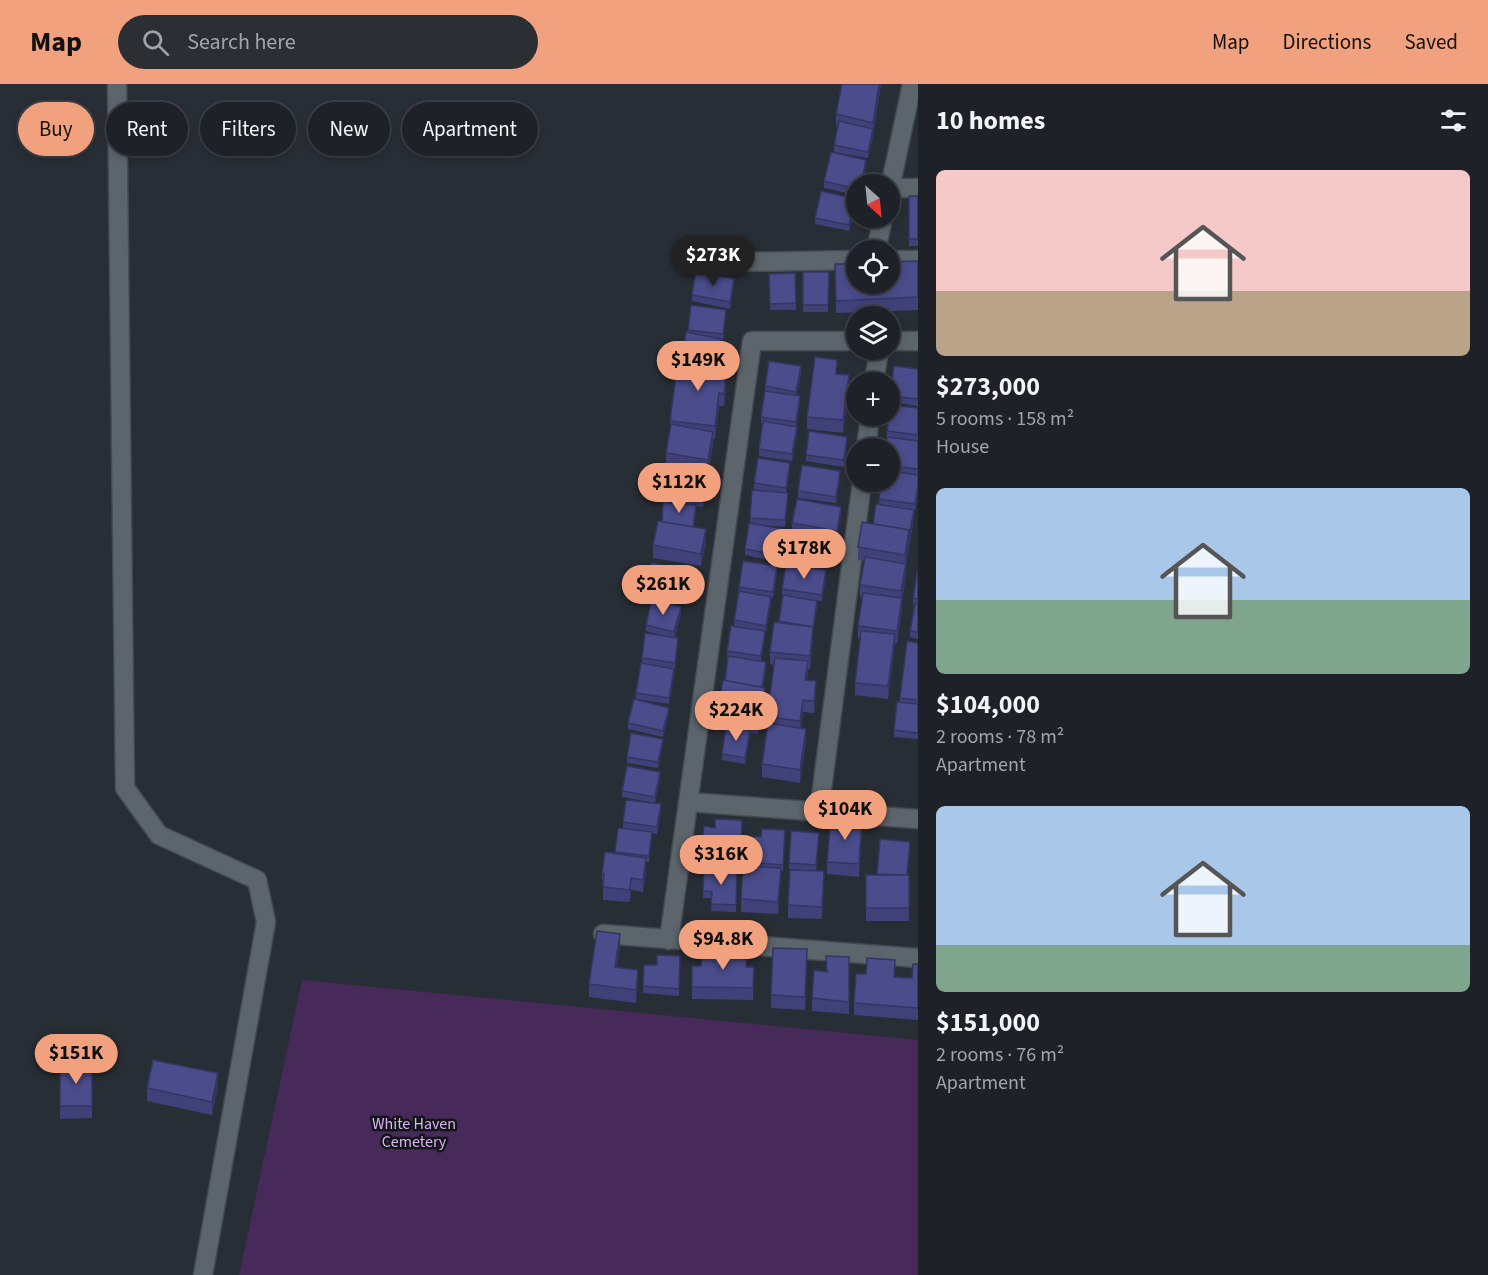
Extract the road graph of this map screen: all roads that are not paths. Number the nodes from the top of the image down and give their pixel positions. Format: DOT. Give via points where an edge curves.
graph roads {
  1 [pos="117,84"];
  2 [pos="912,84"];
  3 [pos="893,174"];
  4 [pos="900,188"];
  5 [pos="918,188"];
  6 [pos="846,260"];
  7 [pos="900,260"];
  8 [pos="918,260"];
  9 [pos="685,263"];
  10 [pos="846,341"];
  11 [pos="900,341"];
  12 [pos="918,341"];
  13 [pos="861,492"];
  14 [pos="688,802"];
  15 [pos="819,812"];
  16 [pos="918,819"];
  17 [pos="603,934"];
  18 [pos="669,940"];
  19 [pos="918,958"];
  20 [pos="203,1275"];
  1 -- 20 [label="street" via="125,788 159,835 257,880 266,922"];
  2 -- 3 [label="street"];
  4 -- 5 [label="street"];
  6 -- 9 [label="street"];
  7 -- 8 [label="street"];
  10 -- 14 [label="street" via="752,341"];
  11 -- 12 [label="street"];
  13 -- 15 [label="street"];
  14 -- 15 [label="street"];
  14 -- 18 [label="street"];
  15 -- 16 [label="street"];
  17 -- 18 [label="street"];
  18 -- 19 [label="street"];
}
